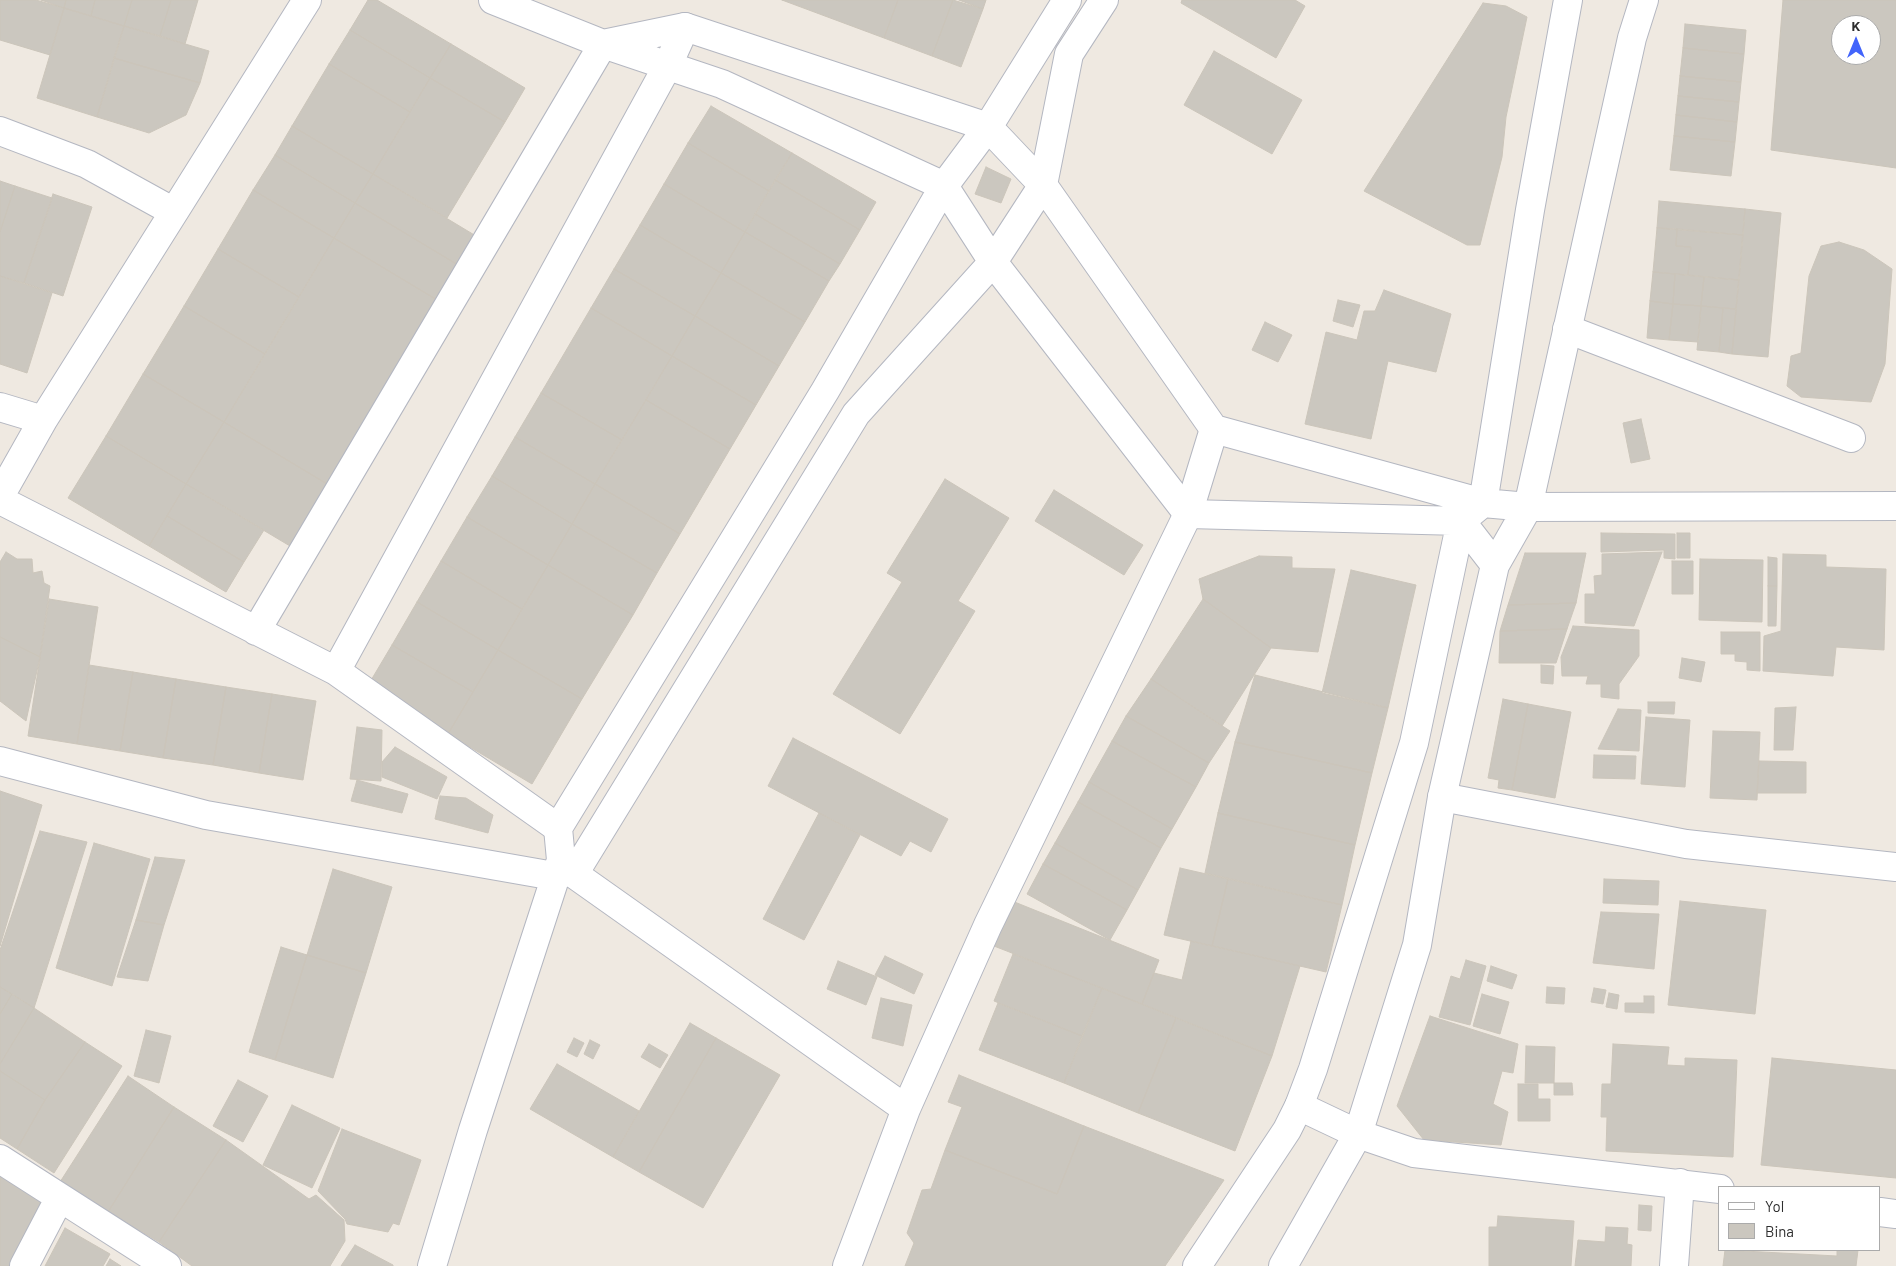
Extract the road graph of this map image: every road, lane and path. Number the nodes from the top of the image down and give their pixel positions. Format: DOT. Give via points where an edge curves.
graph roads {
  1 [pos="307,0"];
  2 [pos="493,0"];
  3 [pos="1067,0"];
  4 [pos="1104,0"];
  5 [pos="1568,0"];
  6 [pos="1644,0"];
  7 [pos="685,27"];
  8 [pos="603,44"];
  9 [pos="668,65"];
  10 [pos="988,127"];
  11 [pos="0,131"];
  12 [pos="1043,185"];
  13 [pos="944,186"];
  14 [pos="174,212"];
  15 [pos="993,262"];
  16 [pos="1567,329"];
  17 [pos="0,407"];
  18 [pos="43,420"];
  19 [pos="1214,429"];
  20 [pos="1851,438"];
  21 [pos="0,496"];
  22 [pos="0,500"];
  23 [pos="1483,504"];
  24 [pos="1896,506"];
  25 [pos="1528,507"];
  26 [pos="1188,514"];
  27 [pos="1461,521"];
  28 [pos="1495,566"];
  29 [pos="256,631"];
  30 [pos="336,671"];
  31 [pos="0,761"];
  32 [pos="1442,798"];
  33 [pos="558,828"];
  34 [pos="1896,867"];
  35 [pos="563,870"];
  36 [pos="1298,1106"];
  37 [pos="906,1109"];
  38 [pos="1358,1134"];
  39 [pos="0,1159"];
  40 [pos="1680,1183"];
  41 [pos="1718,1189"];
  42 [pos="59,1199"];
  43 [pos="1881,1212"];
  44 [pos="1896,1214"];
  45 [pos="24,1266"];
  46 [pos="166,1266"];
  47 [pos="432,1266"];
  48 [pos="848,1266"];
  49 [pos="1196,1266"];
  50 [pos="1283,1266"];
  51 [pos="1674,1266"];
  1 -- 14 [label="street"];
  2 -- 8 [label="street"];
  3 -- 10 [label="street"];
  4 -- 12 [label="street" via="1070,54"];
  5 -- 23 [label="street" via="1530,210"];
  6 -- 16 [label="street" via="1632,38"];
  7 -- 8 [label="street"];
  7 -- 9 [label="street"];
  7 -- 10 [label="street"];
  8 -- 9 [label="street"];
  8 -- 29 [label="street"];
  9 -- 13 [label="street" via="722,84"];
  9 -- 30 [label="street"];
  10 -- 12 [label="street"];
  10 -- 13 [label="street"];
  11 -- 14 [label="street" via="86,164"];
  12 -- 15 [label="street"];
  12 -- 19 [label="street"];
  13 -- 15 [label="street"];
  13 -- 33 [label="street" via="824,391"];
  14 -- 18 [label="street"];
  15 -- 26 [label="street"];
  15 -- 35 [label="street" via="856,414"];
  16 -- 20 [label="street"];
  16 -- 25 [label="street"];
  17 -- 18 [label="street"];
  18 -- 21 [label="street"];
  19 -- 23 [label="street"];
  19 -- 26 [label="street"];
  22 -- 29 [label="street"];
  23 -- 25 [label="street"];
  23 -- 27 [label="street"];
  24 -- 25 [label="street"];
  25 -- 28 [label="street"];
  26 -- 27 [label="street"];
  26 -- 37 [label="street" via="988,925"];
  27 -- 28 [label="street"];
  27 -- 36 [label="street" via="1414,743 1313,1069"];
  28 -- 32 [label="street"];
  29 -- 30 [label="street"];
  30 -- 33 [label="street"];
  31 -- 35 [label="street" via="206,815"];
  32 -- 34 [label="street" via="1686,844"];
  32 -- 38 [label="street" via="1417,945"];
  33 -- 35 [label="street"];
  35 -- 37 [label="street"];
  35 -- 47 [label="street" via="473,1130"];
  36 -- 38 [label="street"];
  36 -- 49 [label="street" via="1287,1130"];
  37 -- 48 [label="street"];
  38 -- 40 [label="street" via="1414,1154"];
  38 -- 50 [label="street"];
  39 -- 42 [label="street"];
  40 -- 41 [label="street"];
  40 -- 51 [label="street"];
  42 -- 45 [label="street"];
  42 -- 46 [label="street"];
  43 -- 44 [label="street"];
}
